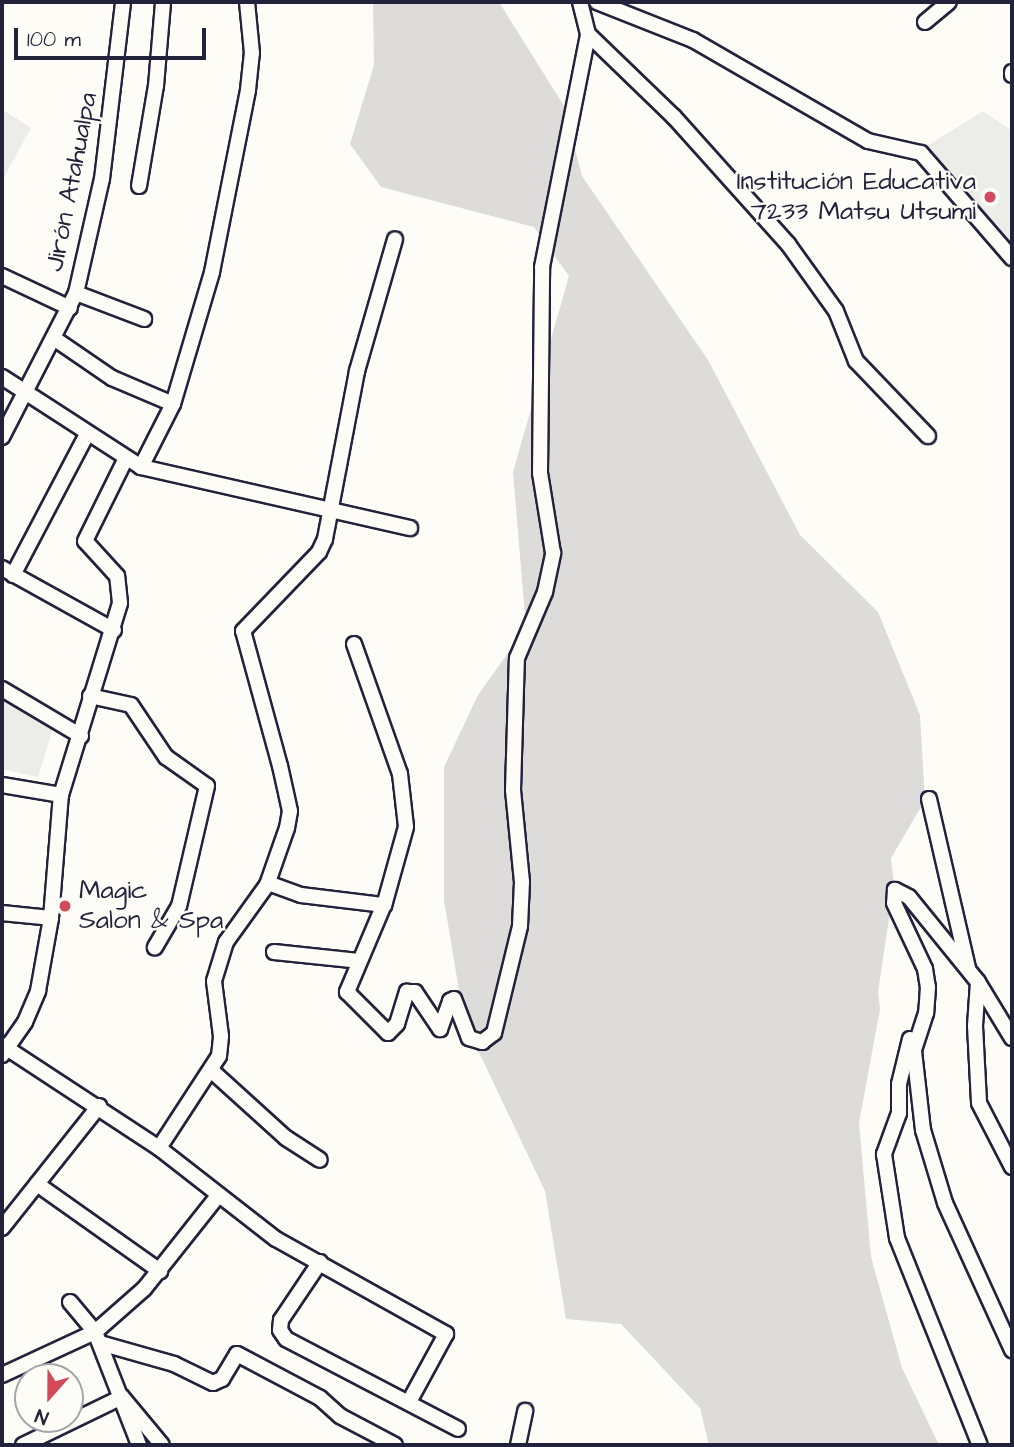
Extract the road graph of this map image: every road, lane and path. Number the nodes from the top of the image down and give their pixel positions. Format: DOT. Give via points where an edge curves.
graph roads {
  1 [pos="123,2"];
  2 [pos="163,2"];
  3 [pos="247,2"];
  4 [pos="580,2"];
  5 [pos="597,2"];
  6 [pos="949,2"];
  7 [pos="925,22"];
  8 [pos="588,34"];
  9 [pos="139,187"];
  10 [pos="395,239"];
  11 [pos="1012,258"];
  12 [pos="2,276"];
  13 [pos="76,293"];
  14 [pos="70,307"];
  15 [pos="144,319"];
  16 [pos="55,339"];
  17 [pos="2,377"];
  18 [pos="26,395"];
  19 [pos="173,404"];
  20 [pos="87,434"];
  21 [pos="928,436"];
  22 [pos="2,437"];
  23 [pos="125,460"];
  24 [pos="141,467"];
  25 [pos="331,513"];
  26 [pos="410,528"];
  27 [pos="8,571"];
  28 [pos="114,630"];
  29 [pos="354,645"];
  30 [pos="2,689"];
  31 [pos="90,696"];
  32 [pos="81,736"];
  33 [pos="2,785"];
  34 [pos="61,794"];
  35 [pos="929,799"];
  36 [pos="268,883"];
  37 [pos="384,905"];
  38 [pos="2,913"];
  39 [pos="51,918"];
  40 [pos="155,947"];
  41 [pos="274,952"];
  42 [pos="359,961"];
  43 [pos="973,976"];
  44 [pos="922,1029"];
  45 [pos="1012,1038"];
  46 [pos="4,1049"];
  47 [pos="212,1071"];
  48 [pos="99,1106"];
  49 [pos="159,1148"];
  50 [pos="320,1160"];
  51 [pos="1012,1167"];
  52 [pos="37,1184"];
  53 [pos="217,1197"];
  54 [pos="2,1228"];
  55 [pos="320,1262"];
  56 [pos="160,1271"];
  57 [pos="71,1302"];
  58 [pos="98,1337"];
  59 [pos="1012,1350"];
  60 [pos="2,1374"];
  61 [pos="122,1397"];
  62 [pos="409,1402"];
  63 [pos="525,1411"];
  64 [pos="458,1429"];
  65 [pos="23,1445"];
  66 [pos="139,1445"];
  67 [pos="162,1445"];
  68 [pos="395,1445"];
  69 [pos="518,1445"];
  70 [pos="980,1445"];
  1 -- 13 [label="street, Jirón Atahualpa" via="102,179"];
  2 -- 9 [label="street" via="156,86"];
  3 -- 19 [label="street" via="252,52 248,90 212,272"];
  4 -- 8 [label="street"];
  5 -- 11 [label="street" via="693,40 868,141 921,153"];
  6 -- 7 [label="street"];
  8 -- 21 [label="street" via="674,117 788,244 836,311 856,361"];
  8 -- 42 [label="street" via="542,267 540,473 554,553 545,592 517,658 513,790 522,882 520,926 494,1033 482,1042 468,1038 454,999 443,1028 436,1027 411,990 397,1024 388,1033 347,992"];
  10 -- 25 [label="street" via="357,370"];
  12 -- 14 [label="street"];
  13 -- 14 [label="street, Jirón Atahualpa"];
  13 -- 15 [label="street"];
  14 -- 16 [label="street, Jirón Atahualpa"];
  16 -- 18 [label="street, Jirón Atahualpa"];
  16 -- 19 [label="street" via="112,378"];
  17 -- 18 [label="street"];
  18 -- 20 [label="street"];
  18 -- 22 [label="street, Jirón Atahualpa"];
  19 -- 24 [label="street"];
  20 -- 23 [label="street"];
  20 -- 27 [label="street"];
  23 -- 24 [label="street"];
  23 -- 28 [label="street" via="85,541 117,576 120,603"];
  24 -- 25 [label="street"];
  25 -- 26 [label="street"];
  25 -- 36 [label="street" via="318,552 243,631 290,810"];
  27 -- 28 [label="street"];
  28 -- 31 [label="street"];
  29 -- 37 [label="street" via="407,801 402,853"];
  30 -- 32 [label="street"];
  31 -- 32 [label="street"];
  31 -- 40 [label="street" via="131,705 166,757 206,786 178,906"];
  32 -- 34 [label="street"];
  33 -- 34 [label="street"];
  34 -- 39 [label="street"];
  35 -- 43 [label="street"];
  36 -- 37 [label="street" via="301,895"];
  36 -- 47 [label="street" via="226,942 214,981 221,1037"];
  37 -- 42 [label="street"];
  38 -- 39 [label="street"];
  39 -- 46 [label="street" via="38,991"];
  41 -- 42 [label="street"];
  43 -- 44 [label="street" via="909,897 895,890 894,903 926,978"];
  43 -- 45 [label="street"];
  43 -- 51 [label="street" via="979,1103"];
  44 -- 59 [label="street" via="914,1051 923,1129 945,1203"];
  44 -- 70 [label="street" via="906,1045 899,1113 884,1154 897,1238"];
  46 -- 48 [label="street"];
  47 -- 49 [label="street"];
  47 -- 50 [label="street" via="286,1138"];
  48 -- 49 [label="street"];
  48 -- 52 [label="street"];
  49 -- 53 [label="street"];
  52 -- 54 [label="street"];
  52 -- 56 [label="street"];
  53 -- 55 [label="street" via="276,1239"];
  53 -- 56 [label="street"];
  55 -- 62 [label="street" via="446,1334"];
  55 -- 62 [label="street" via="281,1320 280,1330 286,1339"];
  56 -- 58 [label="street"];
  57 -- 58 [label="street"];
  58 -- 60 [label="street"];
  58 -- 61 [label="street"];
  58 -- 68 [label="street" via="213,1383 222,1379 237,1354"];
  61 -- 65 [label="street"];
  61 -- 66 [label="street"];
  61 -- 67 [label="street"];
  62 -- 64 [label="street"];
  63 -- 69 [label="street"];
}
